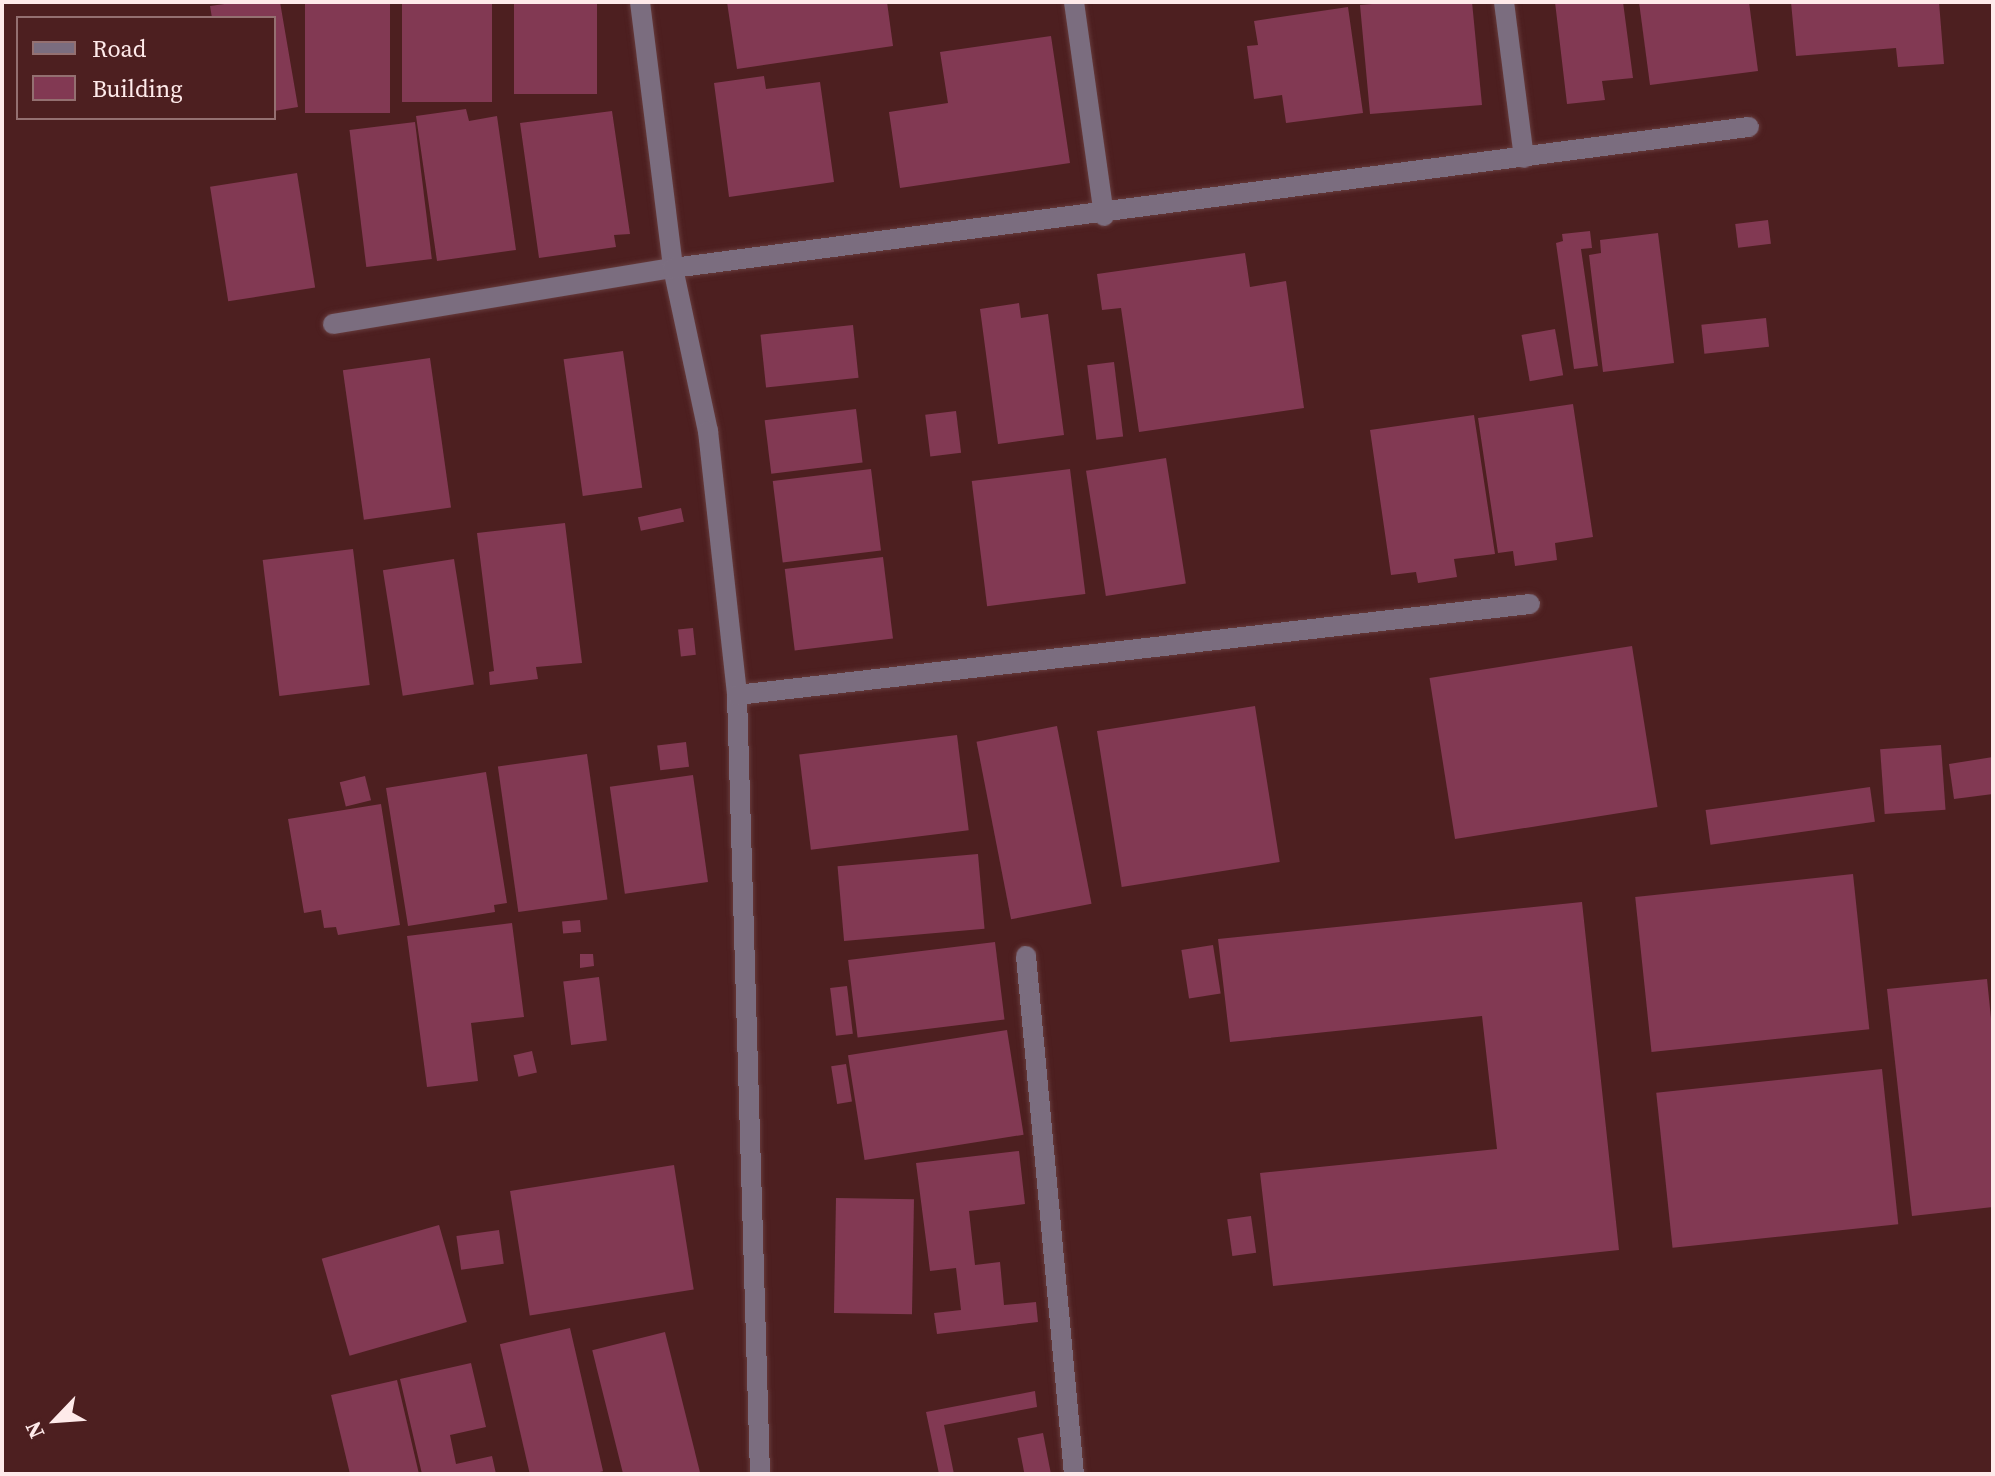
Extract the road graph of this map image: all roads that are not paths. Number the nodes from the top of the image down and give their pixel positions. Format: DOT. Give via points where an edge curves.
graph roads {
  1 [pos="640,2"];
  2 [pos="1074,2"];
  3 [pos="1504,2"];
  4 [pos="1749,127"];
  5 [pos="1524,158"];
  6 [pos="1104,216"];
  7 [pos="673,268"];
  8 [pos="333,324"];
  9 [pos="1530,604"];
  10 [pos="737,695"];
  11 [pos="1026,956"];
  12 [pos="760,1474"];
  13 [pos="1074,1474"];
  1 -- 7 [label="street"];
  2 -- 6 [label="street"];
  3 -- 5 [label="street"];
  4 -- 5 [label="street"];
  5 -- 6 [label="street"];
  6 -- 7 [label="street"];
  7 -- 8 [label="street"];
  7 -- 10 [label="street" via="708,431"];
  9 -- 10 [label="street"];
  10 -- 12 [label="street"];
  11 -- 13 [label="street"];
}
